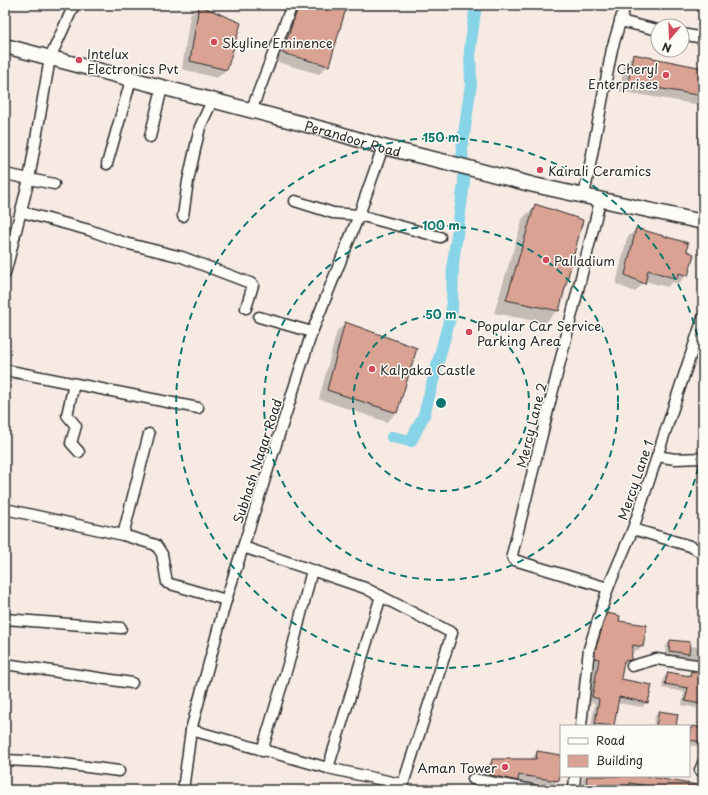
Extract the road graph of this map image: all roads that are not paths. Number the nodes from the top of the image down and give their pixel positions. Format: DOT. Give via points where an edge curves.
graph roads {
  1 [pos="74,5"];
  2 [pos="292,5"];
  3 [pos="625,5"];
  4 [pos="620,21"];
  5 [pos="650,28"];
  6 [pos="690,36"];
  7 [pos="703,38"];
  8 [pos="5,46"];
  9 [pos="50,58"];
  10 [pos="131,80"];
  11 [pos="162,88"];
  12 [pos="212,101"];
  13 [pos="251,111"];
  14 [pos="150,137"];
  15 [pos="382,147"];
  16 [pos="107,164"];
  17 [pos="5,174"];
  18 [pos="29,179"];
  19 [pos="54,184"];
  20 [pos="584,196"];
  21 [pos="295,201"];
  22 [pos="600,201"];
  23 [pos="22,212"];
  24 [pos="359,215"];
  25 [pos="183,216"];
  26 [pos="703,222"];
  27 [pos="440,237"];
  28 [pos="5,274"];
  29 [pos="246,308"];
  30 [pos="259,317"];
  31 [pos="703,318"];
  32 [pos="312,332"];
  33 [pos="5,370"];
  34 [pos="74,384"];
  35 [pos="198,408"];
  36 [pos="149,434"];
  37 [pos="79,452"];
  38 [pos="657,456"];
  39 [pos="703,458"];
  40 [pos="5,509"];
  41 [pos="633,529"];
  42 [pos="123,535"];
  43 [pos="243,547"];
  44 [pos="703,553"];
  45 [pos="312,570"];
  46 [pos="608,588"];
  47 [pos="381,596"];
  48 [pos="226,600"];
  49 [pos="5,619"];
  50 [pos="121,628"];
  51 [pos="5,664"];
  52 [pos="632,666"];
  53 [pos="703,666"];
  54 [pos="132,683"];
  55 [pos="581,725"];
  56 [pos="191,730"];
  57 [pos="262,751"];
  58 [pos="5,760"];
  59 [pos="328,768"];
  60 [pos="118,771"];
  61 [pos="575,777"];
  62 [pos="474,779"];
  63 [pos="401,787"];
  64 [pos="183,790"];
  65 [pos="533,790"];
  66 [pos="574,790"];
  1 -- 9 [label="street"];
  2 -- 13 [label="street"];
  3 -- 4 [label="street"];
  4 -- 5 [label="street"];
  4 -- 20 [label="street" via="612,49"];
  6 -- 7 [label="street"];
  8 -- 9 [label="main road, Perandoor Road"];
  9 -- 10 [label="main road, Perandoor Road"];
  9 -- 18 [label="street"];
  10 -- 11 [label="main road, Perandoor Road"];
  10 -- 16 [label="street"];
  11 -- 12 [label="main road, Perandoor Road"];
  11 -- 14 [label="street"];
  12 -- 13 [label="main road, Perandoor Road"];
  12 -- 25 [label="street" via="200,127"];
  13 -- 15 [label="main road, Perandoor Road"];
  15 -- 20 [label="main road, Perandoor Road"];
  15 -- 24 [label="street, Subhash Nagar Road"];
  17 -- 18 [label="street"];
  18 -- 19 [label="street"];
  18 -- 23 [label="street"];
  20 -- 22 [label="main road, Perandoor Road"];
  21 -- 24 [label="street" via="333,213"];
  22 -- 26 [label="main road, Perandoor Road"];
  22 -- 46 [label="street, Mercy Lane 2" via="512,555 514,560"];
  23 -- 28 [label="street"];
  23 -- 29 [label="street" via="182,257 250,283 253,285"];
  24 -- 27 [label="street"];
  24 -- 32 [label="street, Subhash Nagar Road"];
  30 -- 32 [label="street"];
  31 -- 38 [label="street, Mercy Lane 1"];
  32 -- 43 [label="street, Subhash Nagar Road"];
  33 -- 34 [label="street"];
  34 -- 35 [label="street"];
  34 -- 37 [label="street" via="67,415 76,426 71,443"];
  36 -- 42 [label="street"];
  38 -- 39 [label="street" via="675,459"];
  38 -- 41 [label="street, Mercy Lane 1"];
  40 -- 42 [label="street"];
  41 -- 44 [label="street" via="690,546"];
  41 -- 46 [label="street, Mercy Lane 1"];
  42 -- 48 [label="street" via="156,545 162,554 167,583"];
  43 -- 45 [label="street"];
  43 -- 48 [label="street, Subhash Nagar Road"];
  45 -- 47 [label="street"];
  45 -- 57 [label="street" via="290,658"];
  46 -- 55 [label="street, Mercy Lane 1" via="589,649"];
  47 -- 59 [label="street"];
  47 -- 63 [label="street" via="452,632"];
  48 -- 56 [label="street, Subhash Nagar Road"];
  49 -- 50 [label="street"];
  51 -- 54 [label="street"];
  52 -- 53 [label="street" via="656,659"];
  56 -- 57 [label="street"];
  56 -- 64 [label="street, Subhash Nagar Road"];
  57 -- 59 [label="street"];
  58 -- 60 [label="street" via="48,762"];
  59 -- 63 [label="street"];
  61 -- 66 [label="street"];
  62 -- 65 [label="street"];
}
